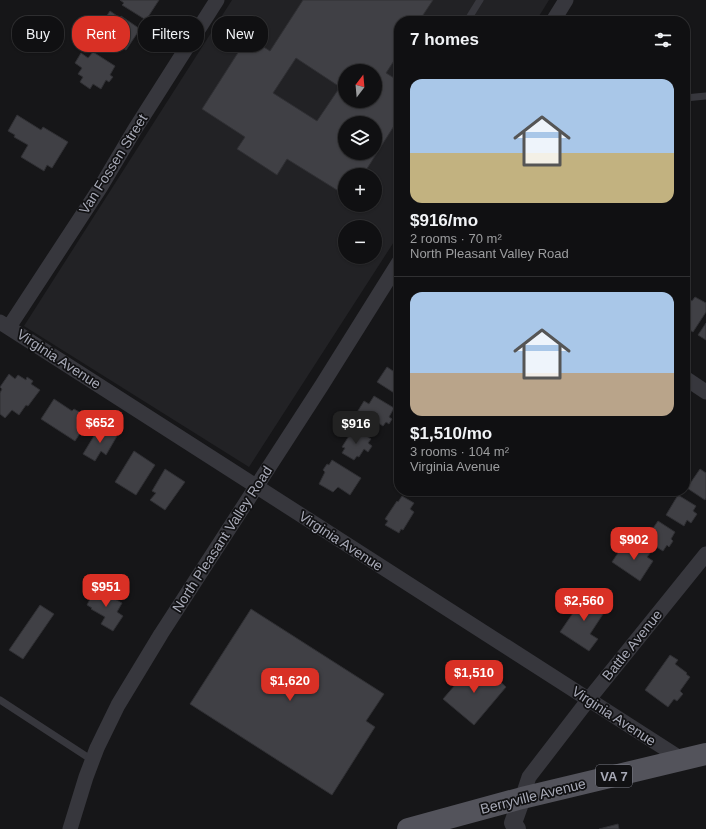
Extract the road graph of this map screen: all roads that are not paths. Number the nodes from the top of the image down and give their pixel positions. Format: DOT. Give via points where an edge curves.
graph roads {
  1 [pos="217,0"];
  2 [pos="480,0"];
  3 [pos="566,0"];
  4 [pos="470,16"];
  5 [pos="559,16"];
  6 [pos="706,96"];
  7 [pos="690,98"];
  8 [pos="394,270"];
  9 [pos="4,324"];
  10 [pos="690,381"];
  11 [pos="706,392"];
  12 [pos="256,486"];
  13 [pos="706,554"];
  14 [pos="589,699"];
  15 [pos="0,700"];
  16 [pos="706,754"];
  17 [pos="92,760"];
  18 [pos="683,760"];
  19 [pos="522,798"];
  20 [pos="70,829"];
  21 [pos="408,829"];
  22 [pos="517,829"];
  1 -- 9 [label="street, Van Fossen Street" via="100,188"];
  2 -- 4 [label="lane"];
  3 -- 5 [label="street"];
  6 -- 7 [label="lane"];
  8 -- 12 [label="street, North Pleasant Valley Road"];
  9 -- 12 [label="street, Virginia Avenue"];
  10 -- 11 [label="street"];
  12 -- 14 [label="street, Virginia Avenue"];
  12 -- 17 [label="street, North Pleasant Valley Road" via="118,705"];
  13 -- 14 [label="street, Battle Avenue"];
  14 -- 18 [label="street, Virginia Avenue"];
  14 -- 19 [label="street, Battle Avenue" via="529,776"];
  15 -- 17 [label="lane"];
  16 -- 18 [label="main road, Berryville Avenue / VA 7"];
  17 -- 20 [label="street, North Pleasant Valley Road"];
  18 -- 19 [label="main road, Berryville Avenue / VA 7"];
  19 -- 21 [label="main road, Berryville Avenue / VA 7"];
  19 -- 22 [label="street" via="513,823"];
}
